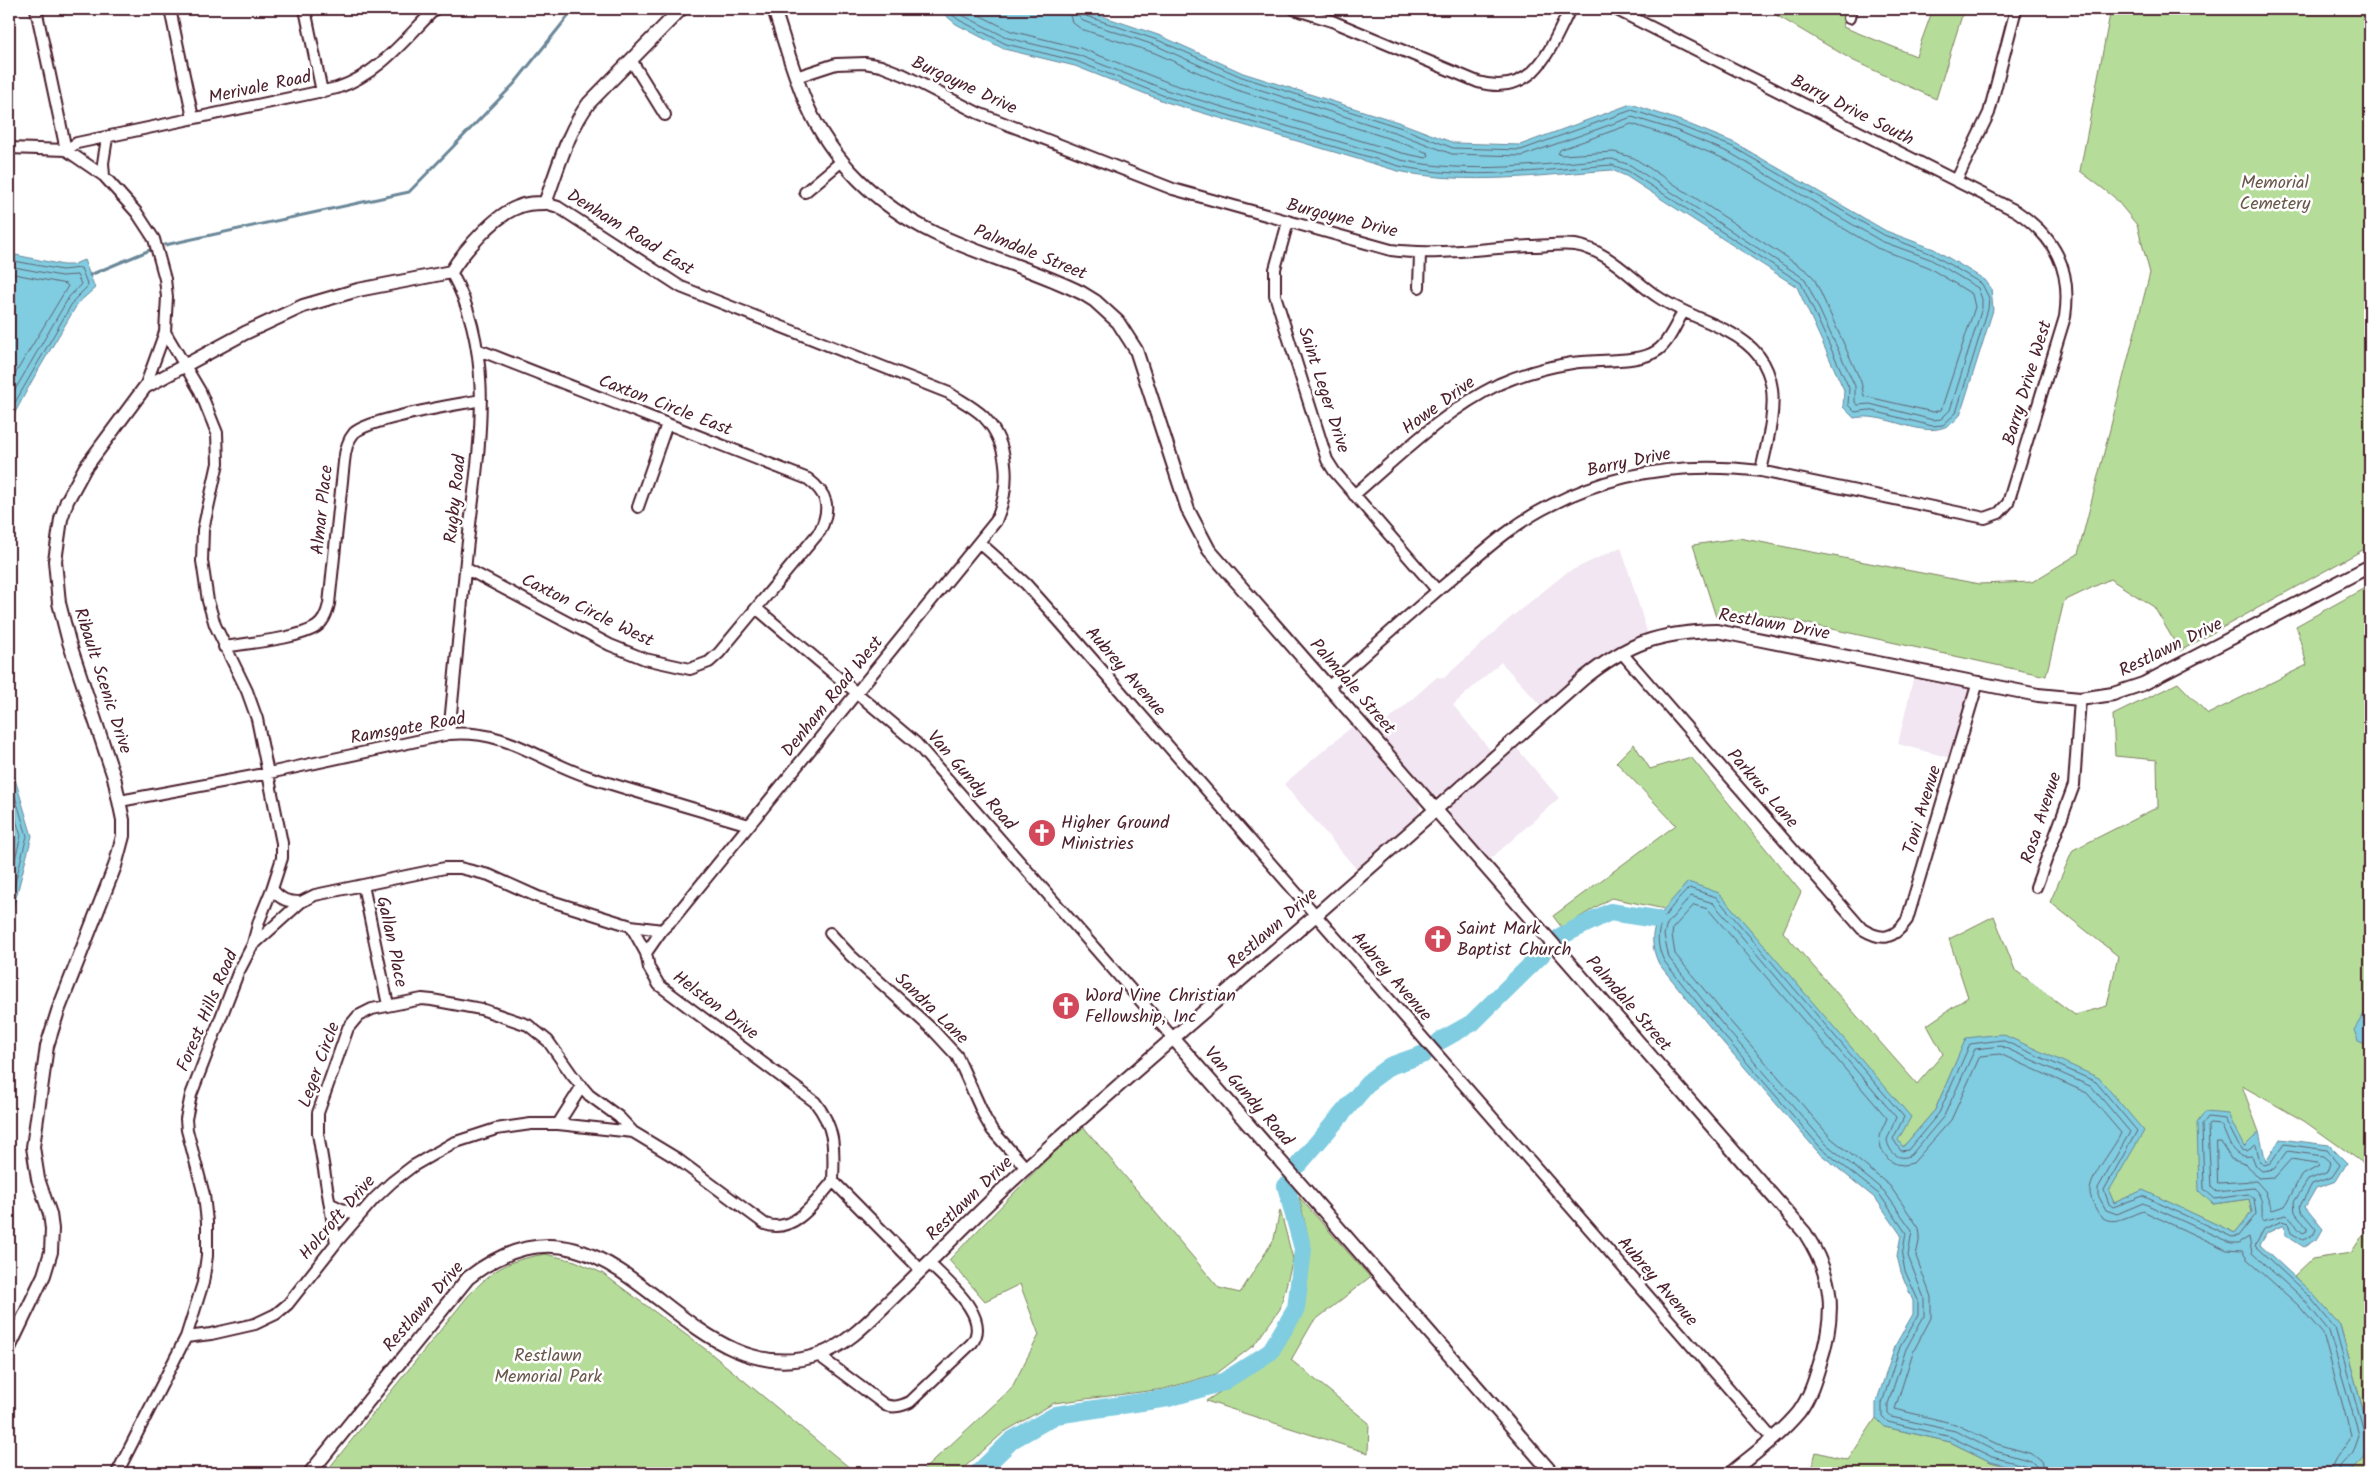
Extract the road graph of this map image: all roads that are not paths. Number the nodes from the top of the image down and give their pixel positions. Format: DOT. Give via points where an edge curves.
graph roads {
  1 [pos="36,9"];
  2 [pos="170,9"];
  3 [pos="305,9"];
  4 [pos="435,9"];
  5 [pos="681,9"];
  6 [pos="774,9"];
  7 [pos="1294,9"];
  8 [pos="1570,9"];
  9 [pos="1616,9"];
  10 [pos="2016,9"];
  11 [pos="632,60"];
  12 [pos="796,77"];
  13 [pos="322,92"];
  14 [pos="665,115"];
  15 [pos="193,118"];
  16 [pos="107,138"];
  17 [pos="9,148"];
  18 [pos="66,150"];
  19 [pos="842,161"];
  20 [pos="104,176"];
  21 [pos="1956,181"];
  22 [pos="805,192"];
  23 [pos="545,203"];
  24 [pos="1288,222"];
  25 [pos="1420,253"];
  26 [pos="2060,259"];
  27 [pos="451,272"];
  28 [pos="1419,287"];
  29 [pos="1683,312"];
  30 [pos="165,332"];
  31 [pos="479,350"];
  32 [pos="186,364"];
  33 [pos="145,387"];
  34 [pos="481,400"];
  35 [pos="667,424"];
  36 [pos="1761,471"];
  37 [pos="1006,473"];
  38 [pos="1354,495"];
  39 [pos="827,506"];
  40 [pos="638,507"];
  41 [pos="2000,513"];
  42 [pos="980,543"];
  43 [pos="2370,566"];
  44 [pos="465,568"];
  45 [pos="1438,590"];
  46 [pos="756,608"];
  47 [pos="224,647"];
  48 [pos="1621,652"];
  49 [pos="1978,682"];
  50 [pos="1328,686"];
  51 [pos="858,693"];
  52 [pos="2080,699"];
  53 [pos="449,734"];
  54 [pos="269,773"];
  55 [pos="120,801"];
  56 [pos="1435,810"];
  57 [pos="750,825"];
  58 [pos="363,885"];
  59 [pos="2036,887"];
  60 [pos="272,889"];
  61 [pos="301,902"];
  62 [pos="1316,915"];
  63 [pos="631,926"];
  64 [pos="662,930"];
  65 [pos="830,933"];
  66 [pos="1884,938"];
  67 [pos="252,947"];
  68 [pos="646,954"];
  69 [pos="388,1005"];
  70 [pos="1173,1038"];
  71 [pos="582,1086"];
  72 [pos="558,1124"];
  73 [pos="633,1132"];
  74 [pos="1026,1168"];
  75 [pos="833,1181"];
  76 [pos="331,1204"];
  77 [pos="361,1213"];
  78 [pos="336,1243"];
  79 [pos="925,1267"];
  80 [pos="186,1337"];
  81 [pos="9,1348"];
  82 [pos="818,1355"];
  83 [pos="1772,1438"];
  84 [pos="117,1473"];
  85 [pos="310,1473"];
  86 [pos="1552,1473"];
  87 [pos="1731,1473"];
  1 -- 18 [label="street"];
  2 -- 15 [label="street"];
  3 -- 13 [label="street"];
  4 -- 13 [label="street, Merivale Road" via="368,74 354,83"];
  5 -- 11 [label="street"];
  6 -- 12 [label="street, Palmdale Street"];
  7 -- 8 [label="street" via="1332,21 1478,82 1499,86 1524,79 1544,61"];
  9 -- 21 [label="street, Barry Drive South"];
  10 -- 21 [label="street" via="1989,113"];
  11 -- 14 [label="street"];
  11 -- 23 [label="street" via="579,116"];
  12 -- 19 [label="street, Palmdale Street" via="815,120"];
  12 -- 24 [label="street, Burgoyne Drive" via="836,64 881,66 978,113 1173,189"];
  13 -- 15 [label="street, Merivale Road"];
  15 -- 16 [label="street, Merivale Road"];
  16 -- 18 [label="street, Merivale Road" via="77,143"];
  16 -- 20 [label="street"];
  17 -- 18 [label="street"];
  18 -- 20 [label="street"];
  19 -- 22 [label="street"];
  19 -- 50 [label="street, Palmdale Street" via="871,192 914,222 1075,289 1095,301 1118,322 1143,368 1188,510 1201,537"];
  20 -- 30 [label="street" via="137,212 154,239 164,279"];
  21 -- 26 [label="street, Barry Drive South" via="2033,222"];
  23 -- 27 [label="street, Denham Road East" via="519,206 508,212 457,261"];
  23 -- 37 [label="street, Denham Road East" via="558,207 681,287 949,394 974,408 993,429 1005,458"];
  24 -- 25 [label="street, Burgoyne Drive" via="1391,250"];
  24 -- 38 [label="street, Saint Leger Drive" via="1275,269 1275,295 1327,460"];
  25 -- 28 [label="street"];
  25 -- 29 [label="street, Burgoyne Drive" via="1556,244 1582,247 1609,259 1656,296"];
  26 -- 41 [label="street, Barry Drive West" via="2067,289 2065,317 2008,503"];
  27 -- 31 [label="street, Rugby Road" via="461,291"];
  27 -- 32 [label="street" via="358,290 302,306"];
  29 -- 36 [label="street, Burgoyne Drive" via="1745,342 1766,366 1774,402"];
  29 -- 38 [label="street, Howe Drive" via="1665,343 1649,355 1574,362 1544,369 1476,396 1434,425"];
  30 -- 32 [label="street"];
  30 -- 33 [label="street"];
  31 -- 34 [label="street, Rugby Road"];
  31 -- 35 [label="street, Caxton Circle East"];
  32 -- 33 [label="street, Ribault Scenic Drive"];
  32 -- 47 [label="street" via="217,433 218,463 203,530 202,561 208,601"];
  33 -- 55 [label="street, Ribault Scenic Drive" via="75,485 61,519 55,561 64,625"];
  34 -- 44 [label="street, Rugby Road"];
  34 -- 47 [label="street, Almar Place" via="372,423 355,432 346,448 326,614 316,627 302,633"];
  35 -- 39 [label="street, Caxton Circle East" via="808,479 817,486"];
  35 -- 40 [label="street"];
  36 -- 41 [label="street, Barry Drive" via="1986,518"];
  36 -- 45 [label="street, Barry Drive" via="1729,467 1687,468 1649,472 1594,486 1549,505 1529,518 1497,540"];
  37 -- 42 [label="street, Denham Road West" via="1003,505 996,522"];
  38 -- 45 [label="street, Saint Leger Drive"];
  39 -- 46 [label="street, Caxton Circle West" via="826,519 820,531"];
  42 -- 51 [label="street, Denham Road West"];
  42 -- 62 [label="street, Aubrey Avenue" via="1026,584"];
  43 -- 52 [label="street, Restlawn Drive" via="2143,684 2113,694"];
  44 -- 46 [label="street, Caxton Circle West" via="610,644 645,659 680,668 690,669 709,662"];
  44 -- 53 [label="street, Rugby Road"];
  45 -- 50 [label="street, Barry Drive"];
  46 -- 51 [label="street, Van Gundy Road"];
  47 -- 54 [label="street" via="247,691"];
  48 -- 49 [label="street, Restlawn Drive" via="1651,638 1717,631"];
  48 -- 56 [label="street, Restlawn Drive" via="1582,679"];
  48 -- 66 [label="street, Parkrus Lane" via="1862,929"];
  49 -- 52 [label="street, Restlawn Drive" via="2038,695"];
  49 -- 66 [label="street, Toni Avenue" via="1906,920 1900,929"];
  50 -- 56 [label="street, Palmdale Street"];
  51 -- 57 [label="street, Denham Road West"];
  51 -- 70 [label="street, Van Gundy Road" via="916,743"];
  52 -- 59 [label="street, Rosa Avenue" via="2074,785"];
  53 -- 54 [label="street, Ramsgate Road"];
  53 -- 57 [label="street, Ramsgate Road" via="477,734 503,740 588,777"];
  54 -- 55 [label="street, Ramsgate Road"];
  54 -- 60 [label="street" via="282,843 282,858"];
  55 -- 81 [label="street, Ribault Scenic Drive" via="123,820 119,852 58,1011 45,1054 33,1147 38,1179 50,1214 51,1252 44,1275"];
  56 -- 62 [label="street, Restlawn Drive"];
  56 -- 83 [label="street, Palmdale Street" via="1805,1233 1815,1249 1828,1280 1832,1308 1827,1343 1808,1398 1793,1419"];
  57 -- 64 [label="street, Denham Road West"];
  58 -- 61 [label="street"];
  58 -- 63 [label="street" via="445,868 460,868 489,875 538,897"];
  58 -- 69 [label="street, Gallan Place"];
  60 -- 61 [label="street" via="279,898"];
  60 -- 67 [label="street"];
  61 -- 67 [label="street, Forest Hills Road"];
  62 -- 70 [label="street, Restlawn Drive"];
  62 -- 83 [label="street, Aubrey Avenue"];
  63 -- 64 [label="street"];
  63 -- 68 [label="street, Helston Drive"];
  64 -- 68 [label="street"];
  65 -- 74 [label="street, Sandra Lane" via="934,1030 957,1056 984,1118"];
  67 -- 80 [label="street, Forest Hills Road" via="238,973 188,1107 187,1130 204,1195 207,1256 203,1283"];
  68 -- 75 [label="street, Helston Drive" via="649,968 660,985 815,1102 832,1134"];
  69 -- 71 [label="street, Leger Circle" via="432,1000 481,1008 514,1019 528,1025 548,1041"];
  69 -- 76 [label="street, Leger Circle" via="364,1012 352,1022 321,1100 318,1133"];
  70 -- 74 [label="street, Restlawn Drive"];
  70 -- 86 [label="street, Van Gundy Road"];
  71 -- 72 [label="street"];
  71 -- 73 [label="street, Leger Circle"];
  72 -- 73 [label="street, Holcroft Drive"];
  72 -- 77 [label="street, Holcroft Drive" via="496,1129 453,1143 406,1171"];
  73 -- 75 [label="street, Holcroft Drive" via="676,1158 772,1227 795,1220"];
  74 -- 79 [label="street, Restlawn Drive"];
  75 -- 79 [label="street"];
  76 -- 77 [label="street" via="350,1213"];
  76 -- 78 [label="street, Leger Circle"];
  77 -- 78 [label="street, Holcroft Drive"];
  78 -- 80 [label="street, Holcroft Drive" via="288,1304 270,1317 254,1324"];
  79 -- 82 [label="street, Restlawn Drive" via="864,1325"];
  79 -- 82 [label="street" via="972,1310 978,1326 972,1343 910,1402 901,1406 885,1405"];
  80 -- 84 [label="street, Forest Hills Road"];
  82 -- 85 [label="street, Restlawn Drive" via="766,1359 735,1351 708,1337 636,1281 602,1260 566,1248 528,1248 496,1259 468,1278"];
  83 -- 87 [label="street, Palmdale Street"];
}
